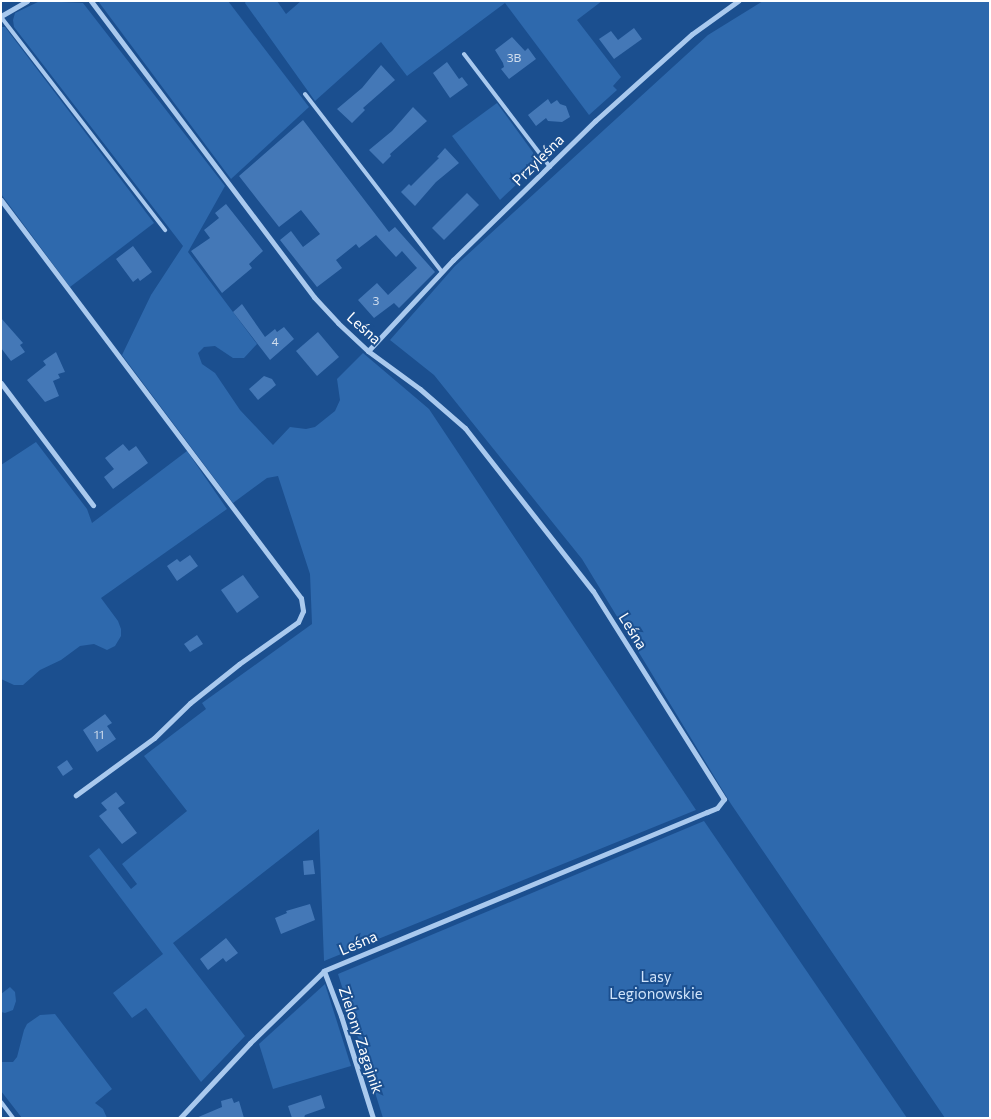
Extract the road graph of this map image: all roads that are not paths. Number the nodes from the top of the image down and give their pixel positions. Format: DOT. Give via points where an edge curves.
graph roads {
  1 [pos="28,1"];
  2 [pos="91,1"];
  3 [pos="738,1"];
  4 [pos="1,17"];
  5 [pos="464,54"];
  6 [pos="305,94"];
  7 [pos="550,167"];
  8 [pos="1,200"];
  9 [pos="165,230"];
  10 [pos="442,272"];
  11 [pos="368,350"];
  12 [pos="1,383"];
  13 [pos="93,505"];
  14 [pos="76,795"];
  15 [pos="324,971"];
  16 [pos="1,1102"];
  17 [pos="13,1118"];
  18 [pos="180,1118"];
  19 [pos="373,1118"];
  1 -- 4 [label="street"];
  2 -- 11 [label="street, Leśna" via="314,297"];
  3 -- 7 [label="street, Przyleśna" via="692,34 595,121"];
  4 -- 9 [label="lane"];
  5 -- 7 [label="lane"];
  6 -- 10 [label="lane"];
  7 -- 10 [label="street, Przyleśna"];
  8 -- 14 [label="street" via="301,598 303,611 298,622 239,664 190,703 154,738"];
  10 -- 11 [label="street, Przyleśna"];
  11 -- 15 [label="street, Leśna" via="420,388 465,428 593,591 724,799 717,808"];
  12 -- 13 [label="street"];
  15 -- 18 [label="street, Leśna"];
  15 -- 19 [label="street, Zielony Zagajnik"];
  16 -- 17 [label="lane"];
}
